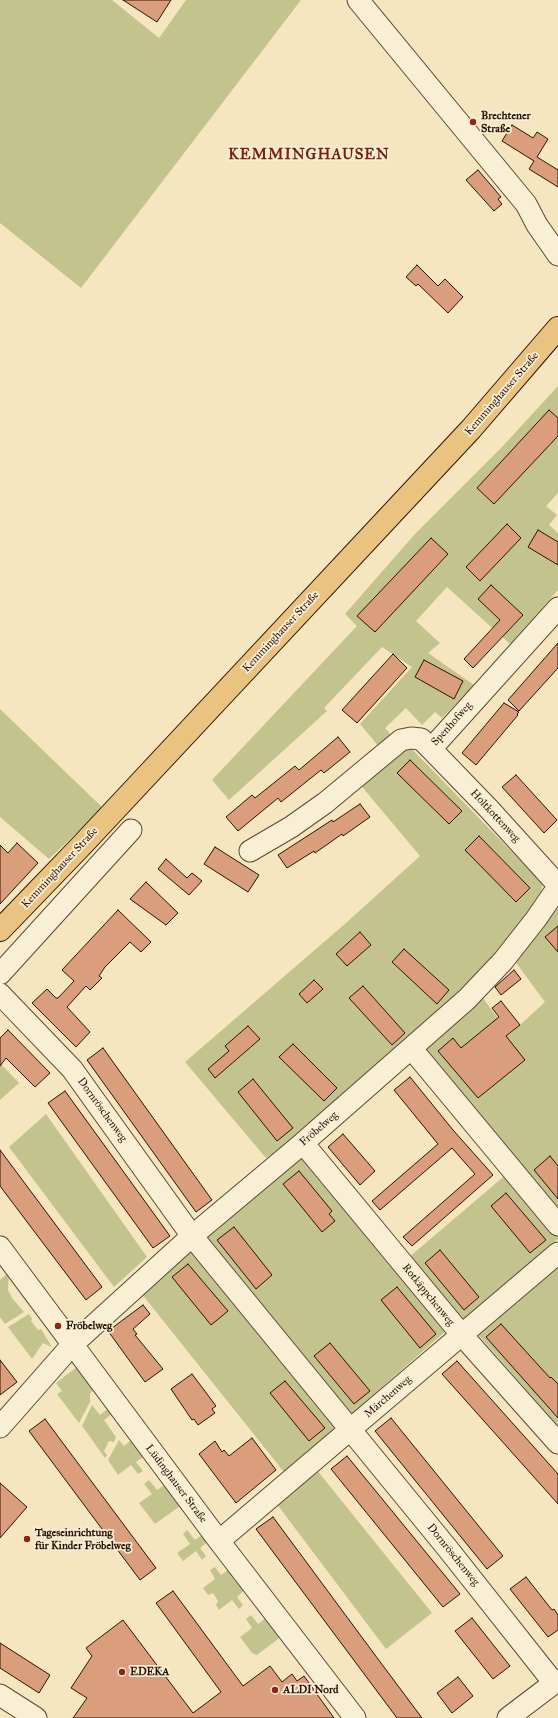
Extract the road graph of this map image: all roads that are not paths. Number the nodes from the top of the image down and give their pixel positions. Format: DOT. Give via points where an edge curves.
graph roads {
  1 [pos="358,0"];
  2 [pos="526,204"];
  3 [pos="558,231"];
  4 [pos="558,255"];
  5 [pos="554,337"];
  6 [pos="554,619"];
  7 [pos="431,749"];
  8 [pos="131,830"];
  9 [pos="250,851"];
  10 [pos="558,886"];
  11 [pos="0,930"];
  12 [pos="0,974"];
  13 [pos="0,994"];
  14 [pos="411,1048"];
  15 [pos="303,1143"];
  16 [pos="558,1225"];
  17 [pos="192,1236"];
  18 [pos="0,1247"];
  19 [pos="558,1253"];
  20 [pos="461,1334"];
  21 [pos="72,1345"];
  22 [pos="0,1427"];
  23 [pos="351,1429"];
  24 [pos="558,1442"];
  25 [pos="219,1541"];
  26 [pos="556,1681"];
  27 [pos="0,1696"];
  28 [pos="36,1718"];
  29 [pos="355,1718"];
  30 [pos="508,1718"];
  1 -- 2 [label="street"];
  2 -- 3 [label="street"];
  2 -- 4 [label="street"];
  5 -- 11 [label="main road, Kemminghauser Straße" via="466,435"];
  6 -- 7 [label="street, Spenhofweg"];
  7 -- 9 [label="street, Spenhofweg" via="421,739 401,740 291,828"];
  7 -- 10 [label="street, Holtkottenweg"];
  8 -- 12 [label="street"];
  10 -- 14 [label="street, Fröbelweg" via="522,937 482,984"];
  13 -- 17 [label="street, Dornröschenweg" via="72,1070"];
  14 -- 15 [label="street, Fröbelweg"];
  14 -- 16 [label="street"];
  15 -- 17 [label="street, Fröbelweg"];
  15 -- 20 [label="street, Rotkäppchenweg"];
  17 -- 21 [label="street, Fröbelweg"];
  17 -- 23 [label="street, Dornröschenweg"];
  18 -- 21 [label="street, Lüdinghauser Straße"];
  19 -- 20 [label="street, Märchenweg"];
  20 -- 23 [label="street, Märchenweg"];
  20 -- 24 [label="street, Rotkäppchenweg"];
  21 -- 22 [label="street, Fröbelweg"];
  21 -- 25 [label="street, Lüdinghauser Straße"];
  23 -- 25 [label="street, Märchenweg"];
  23 -- 26 [label="street, Dornröschenweg"];
  25 -- 29 [label="street, Lüdinghauser Straße"];
  26 -- 30 [label="street"];
  27 -- 28 [label="street"];
}
